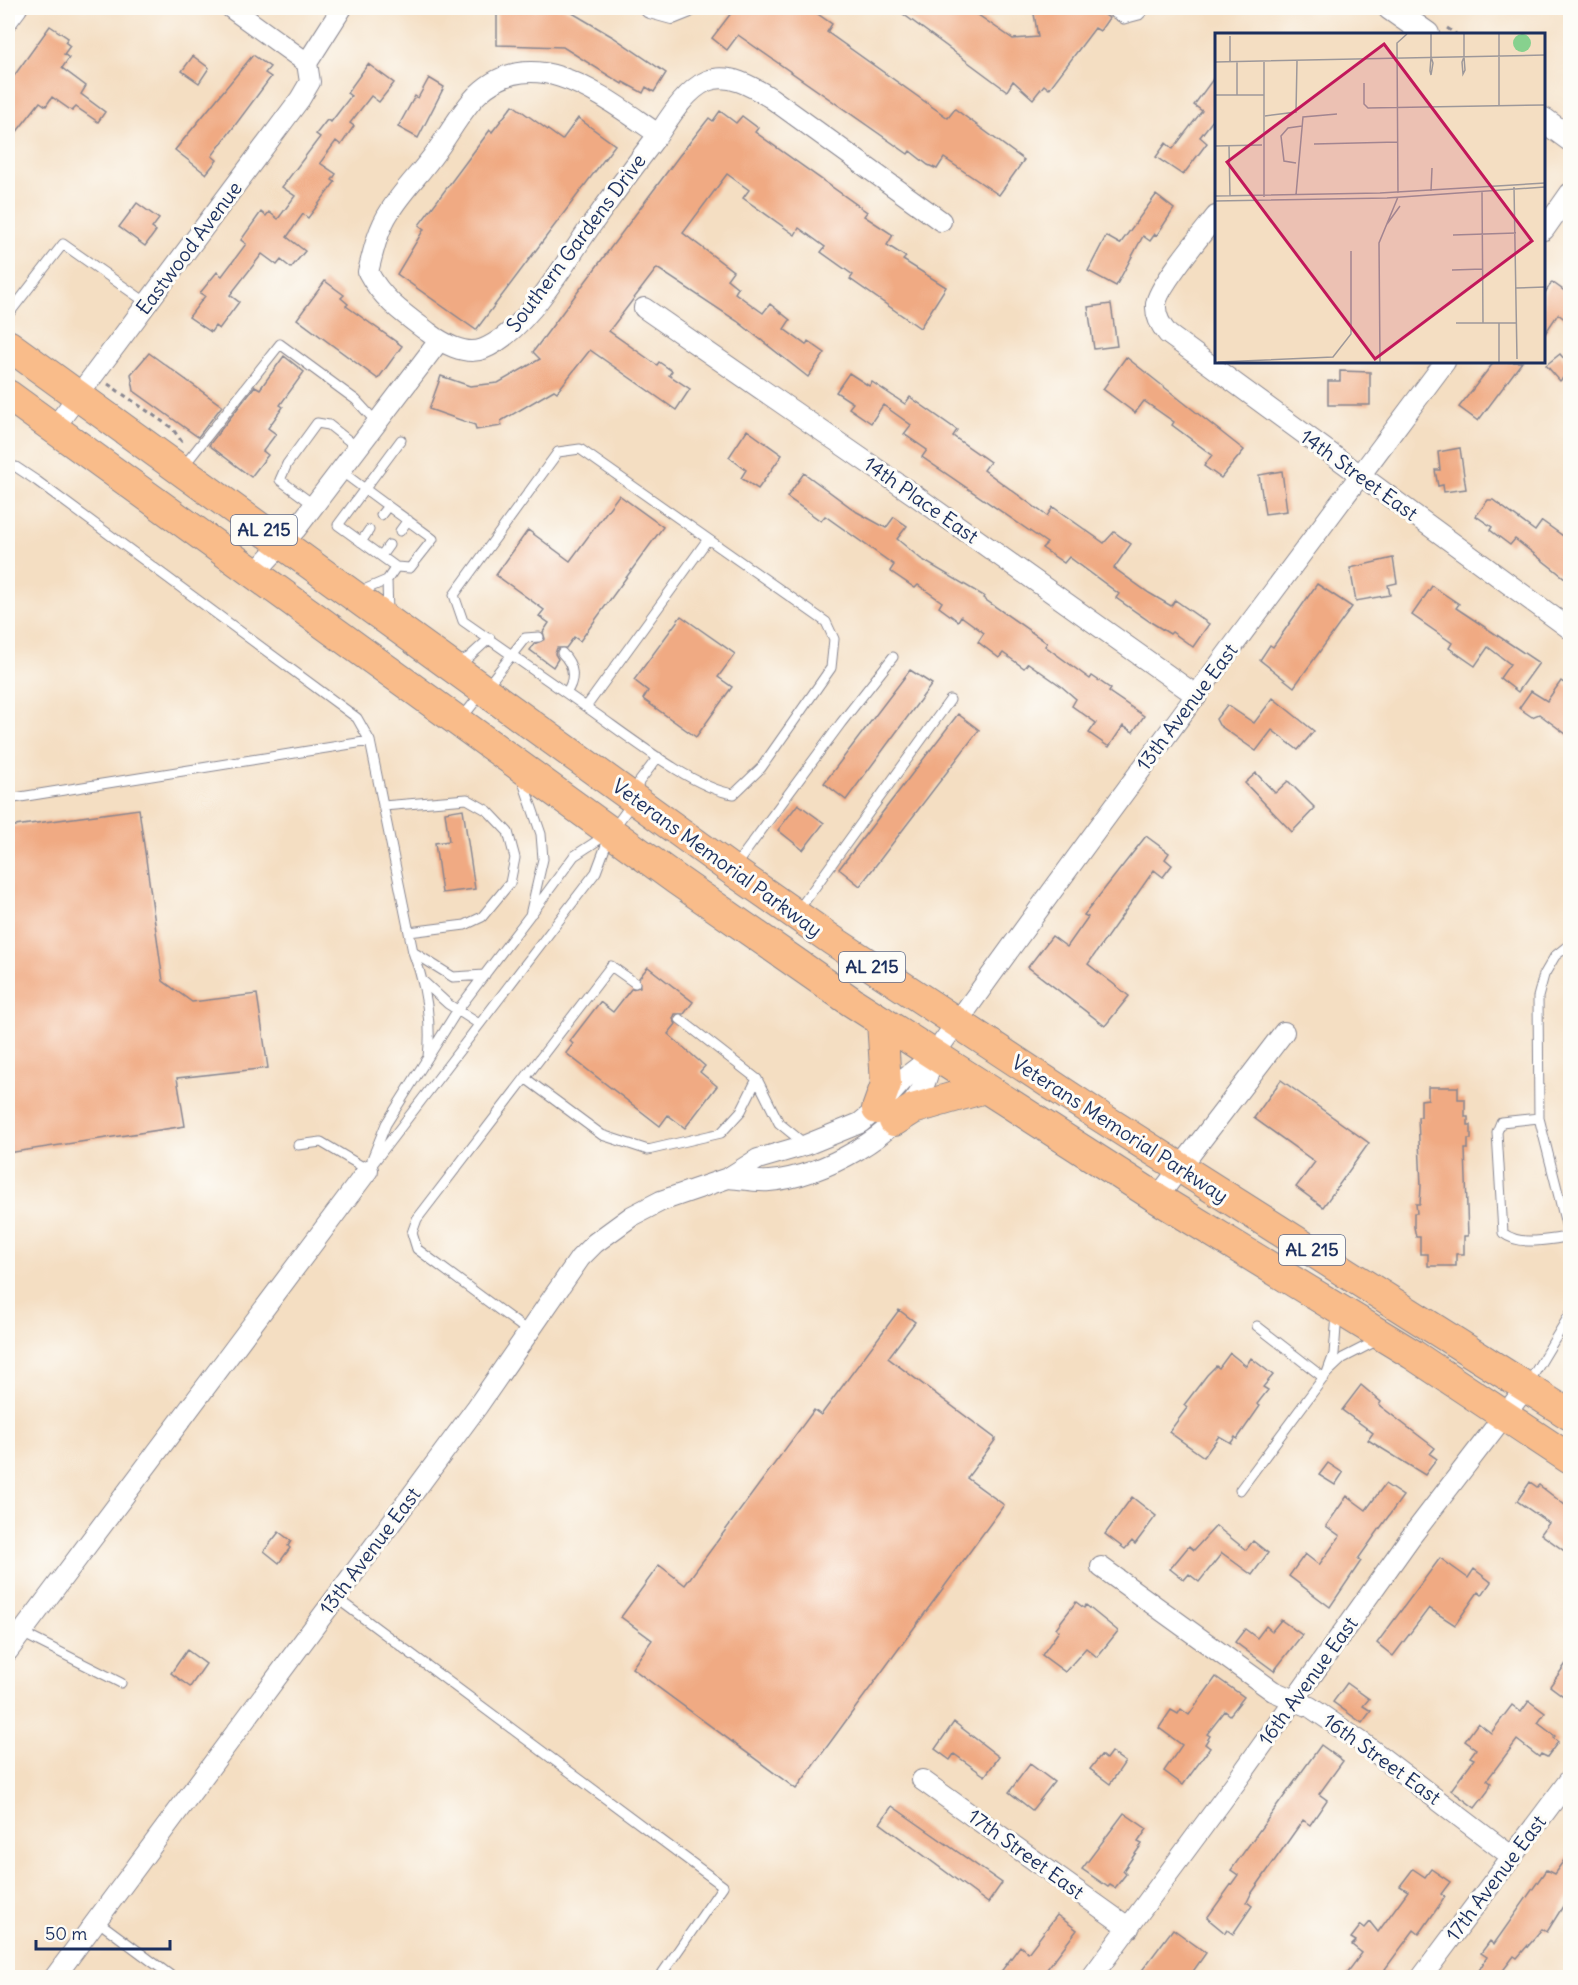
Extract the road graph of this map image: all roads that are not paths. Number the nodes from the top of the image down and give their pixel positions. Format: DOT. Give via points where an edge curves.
graph roads {
  1 [pos="17,8"];
  2 [pos="231,8"];
  3 [pos="342,8"];
  4 [pos="650,8"];
  5 [pos="687,8"];
  6 [pos="1146,8"];
  7 [pos="1390,8"];
  8 [pos="1108,9"];
  9 [pos="8,20"];
  10 [pos="1426,33"];
  11 [pos="307,63"];
  12 [pos="1545,121"];
  13 [pos="658,134"];
  14 [pos="1570,139"];
  15 [pos="1570,193"];
  16 [pos="1215,217"];
  17 [pos="941,221"];
  18 [pos="1545,229"];
  19 [pos="147,303"];
  20 [pos="644,308"];
  21 [pos="8,315"];
  22 [pos="439,341"];
  23 [pos="8,345"];
  24 [pos="1444,363"];
  25 [pos="8,395"];
  26 [pos="77,396"];
  27 [pos="378,424"];
  28 [pos="54,428"];
  29 [pos="401,440"];
  30 [pos="358,448"];
  31 [pos="8,467"];
  32 [pos="180,470"];
  33 [pos="341,471"];
  34 [pos="1360,477"];
  35 [pos="364,488"];
  36 [pos="314,505"];
  37 [pos="388,506"];
  38 [pos="381,515"];
  39 [pos="408,520"];
  40 [pos="369,530"];
  41 [pos="400,531"];
  42 [pos="708,539"];
  43 [pos="361,542"];
  44 [pos="283,544"];
  45 [pos="389,545"];
  46 [pos="381,556"];
  47 [pos="396,567"];
  48 [pos="254,574"];
  49 [pos="387,580"];
  50 [pos="352,594"];
  51 [pos="388,620"];
  52 [pos="1570,628"];
  53 [pos="539,637"];
  54 [pos="490,638"];
  55 [pos="562,653"];
  56 [pos="512,654"];
  57 [pos="893,657"];
  58 [pos="450,666"];
  59 [pos="484,691"];
  60 [pos="567,693"];
  61 [pos="1197,696"];
  62 [pos="950,700"];
  63 [pos="586,707"];
  64 [pos="459,723"];
  65 [pos="370,741"];
  66 [pos="658,757"];
  67 [pos="516,762"];
  68 [pos="8,799"];
  69 [pos="635,799"];
  70 [pos="383,806"];
  71 [pos="611,832"];
  72 [pos="732,870"];
  73 [pos="796,914"];
  74 [pos="530,915"];
  75 [pos="409,932"];
  76 [pos="1570,944"];
  77 [pos="413,952"];
  78 [pos="485,975"];
  79 [pos="424,982"];
  80 [pos="635,984"];
  81 [pos="457,1011"];
  82 [pos="680,1019"];
  83 [pos="882,1021"];
  84 [pos="956,1023"];
  85 [pos="479,1024"];
  86 [pos="1284,1032"];
  87 [pos="933,1056"];
  88 [pos="428,1057"];
  89 [pos="525,1077"];
  90 [pos="757,1079"];
  91 [pos="985,1088"];
  92 [pos="886,1115"];
  93 [pos="1539,1118"];
  94 [pos="298,1145"];
  95 [pos="806,1145"];
  96 [pos="1179,1168"];
  97 [pos="368,1170"];
  98 [pos="728,1178"];
  99 [pos="1157,1198"];
  100 [pos="1570,1238"];
  101 [pos="1337,1308"];
  102 [pos="1570,1314"];
  103 [pos="1257,1326"];
  104 [pos="529,1332"];
  105 [pos="1383,1337"];
  106 [pos="1326,1375"];
  107 [pos="1527,1386"];
  108 [pos="1570,1415"];
  109 [pos="1506,1416"];
  110 [pos="1570,1459"];
  111 [pos="1240,1490"];
  112 [pos="1101,1567"];
  113 [pos="335,1597"];
  114 [pos="22,1633"];
  115 [pos="8,1651"];
  116 [pos="121,1683"];
  117 [pos="1293,1699"];
  118 [pos="1570,1779"];
  119 [pos="922,1780"];
  120 [pos="1511,1856"];
  121 [pos="96,1920"];
  122 [pos="1129,1928"];
  123 [pos="54,1977"];
  124 [pos="174,1977"];
  125 [pos="659,1977"];
  126 [pos="1091,1977"];
  127 [pos="1421,1977"];
  1 -- 9 [label="street"];
  2 -- 11 [label="street"];
  3 -- 11 [label="street"];
  4 -- 5 [label="street" via="672,14"];
  6 -- 8 [label="lane" via="1124,19"];
  7 -- 10 [label="street"];
  11 -- 19 [label="street, Eastwood Avenue" via="310,82 300,99"];
  12 -- 14 [label="street"];
  13 -- 17 [label="street, Southern Gardens Drive" via="694,90 707,81 727,78 771,98"];
  13 -- 22 [label="street, Southern Gardens Drive" via="530,310 504,338 481,350 460,349"];
  13 -- 22 [label="street" via="590,88 561,76 536,72 502,77 477,94 389,212 368,272 384,297"];
  15 -- 18 [label="street"];
  16 -- 34 [label="street, 14th Street East" via="1163,288 1156,302 1160,324 1184,348"];
  19 -- 21 [label="lane" via="63,244"];
  19 -- 26 [label="street, Eastwood Avenue"];
  20 -- 61 [label="street, 14th Place East"];
  22 -- 27 [label="street"];
  23 -- 26 [label="main road, Veterans Memorial Parkway / AL 215"];
  24 -- 34 [label="street, 13th Avenue East"];
  25 -- 28 [label="main road, Veterans Memorial Parkway / AL 215"];
  26 -- 28 [label="street, Eastwood Avenue"];
  26 -- 32 [label="main road, Veterans Memorial Parkway / AL 215"];
  27 -- 30 [label="street"];
  27 -- 32 [label="lane" via="356,400 280,344"];
  28 -- 48 [label="main road, Veterans Memorial Parkway / AL 215"];
  29 -- 35 [label="lane"];
  30 -- 33 [label="street"];
  30 -- 36 [label="lane" via="329,425 317,423 286,464 280,480"];
  31 -- 65 [label="lane" via="16,467 37,481 357,718"];
  32 -- 44 [label="main road, Veterans Memorial Parkway / AL 215"];
  33 -- 35 [label="lane"];
  33 -- 36 [label="street"];
  34 -- 52 [label="street, 14th Street East"];
  34 -- 61 [label="street, 13th Avenue East"];
  35 -- 37 [label="lane"];
  35 -- 43 [label="lane" via="338,525"];
  36 -- 44 [label="street"];
  37 -- 38 [label="lane"];
  37 -- 39 [label="lane"];
  39 -- 41 [label="lane"];
  39 -- 47 [label="lane" via="433,538 410,568"];
  40 -- 43 [label="lane"];
  42 -- 54 [label="lane" via="580,449 558,452 454,595 463,621"];
  42 -- 63 [label="lane"];
  42 -- 66 [label="lane" via="826,622 834,639 831,668 761,768 734,794 717,792"];
  43 -- 46 [label="lane"];
  44 -- 48 [label="street"];
  44 -- 50 [label="main road, Veterans Memorial Parkway / AL 215"];
  45 -- 46 [label="lane"];
  46 -- 47 [label="lane"];
  47 -- 49 [label="lane"];
  48 -- 64 [label="main road, Veterans Memorial Parkway / AL 215"];
  49 -- 50 [label="lane"];
  49 -- 51 [label="lane"];
  50 -- 51 [label="main road, Veterans Memorial Parkway / AL 215"];
  51 -- 58 [label="main road, Veterans Memorial Parkway / AL 215"];
  53 -- 56 [label="lane" via="525,638"];
  54 -- 56 [label="lane"];
  54 -- 58 [label="lane" via="468,658"];
  55 -- 60 [label="lane" via="571,662 573,683"];
  56 -- 59 [label="lane"];
  56 -- 60 [label="lane"];
  57 -- 72 [label="lane"];
  58 -- 59 [label="main road, Veterans Memorial Parkway / AL 215"];
  59 -- 64 [label="lane"];
  59 -- 69 [label="main road, Veterans Memorial Parkway / AL 215"];
  60 -- 63 [label="lane"];
  61 -- 84 [label="street, 13th Avenue East" via="1139,769"];
  62 -- 73 [label="lane"];
  63 -- 66 [label="lane"];
  64 -- 67 [label="main road, Veterans Memorial Parkway / AL 215"];
  65 -- 68 [label="lane"];
  65 -- 70 [label="lane"];
  66 -- 69 [label="lane" via="639,782"];
  67 -- 71 [label="main road, Veterans Memorial Parkway / AL 215"];
  67 -- 74 [label="lane" via="541,834 543,859"];
  69 -- 71 [label="lane"];
  69 -- 72 [label="main road, Veterans Memorial Parkway / AL 215"];
  70 -- 75 [label="lane"];
  70 -- 75 [label="lane" via="467,799 488,811 508,832 515,858 510,883 482,917 465,925"];
  71 -- 74 [label="lane" via="574,855"];
  71 -- 83 [label="main road, Veterans Memorial Parkway / AL 215"];
  71 -- 85 [label="lane" via="596,872"];
  72 -- 73 [label="main road, Veterans Memorial Parkway / AL 215"];
  73 -- 84 [label="main road, Veterans Memorial Parkway / AL 215"];
  74 -- 78 [label="lane"];
  75 -- 77 [label="lane"];
  76 -- 93 [label="lane" via="1555,956 1544,975 1539,997"];
  77 -- 78 [label="lane" via="453,977"];
  77 -- 79 [label="lane"];
  78 -- 81 [label="lane"];
  79 -- 81 [label="lane"];
  79 -- 88 [label="lane" via="431,1036"];
  80 -- 89 [label="lane" via="611,966"];
  81 -- 85 [label="lane"];
  81 -- 88 [label="lane"];
  82 -- 90 [label="lane"];
  83 -- 87 [label="main road, Veterans Memorial Parkway / AL 215"];
  83 -- 92 [label="main road"];
  84 -- 87 [label="street, 13th Avenue East"];
  84 -- 96 [label="main road, Veterans Memorial Parkway / AL 215"];
  85 -- 97 [label="lane"];
  86 -- 96 [label="street"];
  87 -- 91 [label="main road, Veterans Memorial Parkway / AL 215"];
  87 -- 92 [label="street, 13th Avenue East" via="908,1076"];
  88 -- 97 [label="lane" via="386,1124"];
  89 -- 90 [label="lane" via="602,1135 648,1150 721,1133 741,1111"];
  89 -- 104 [label="lane" via="417,1219 412,1233 417,1249"];
  90 -- 95 [label="lane" via="779,1123"];
  91 -- 92 [label="main road"];
  91 -- 99 [label="main road, Veterans Memorial Parkway / AL 215"];
  92 -- 95 [label="street, 13th Avenue East"];
  92 -- 98 [label="street, 13th Avenue East" via="858,1151 816,1170 771,1181"];
  93 -- 100 [label="lane"];
  93 -- 100 [label="lane" via="1501,1122 1497,1132 1503,1233 1511,1240"];
  94 -- 97 [label="lane" via="321,1142"];
  95 -- 98 [label="street, 13th Avenue East" via="758,1159"];
  96 -- 99 [label="street"];
  96 -- 107 [label="main road, Veterans Memorial Parkway / AL 215"];
  97 -- 114 [label="street"];
  98 -- 104 [label="street, 13th Avenue East" via="661,1201 595,1243 580,1258"];
  99 -- 101 [label="main road, Veterans Memorial Parkway / AL 215"];
  101 -- 105 [label="main road, Veterans Memorial Parkway / AL 215"];
  101 -- 106 [label="lane" via="1334,1354"];
  102 -- 107 [label="lane"];
  103 -- 106 [label="lane"];
  104 -- 113 [label="street, 13th Avenue East"];
  105 -- 106 [label="lane" via="1343,1358"];
  105 -- 109 [label="main road, Veterans Memorial Parkway / AL 215"];
  106 -- 111 [label="lane"];
  107 -- 108 [label="main road, Veterans Memorial Parkway / AL 215"];
  107 -- 109 [label="street, 16th Avenue East"];
  109 -- 110 [label="main road, Veterans Memorial Parkway / AL 215"];
  109 -- 117 [label="street, 16th Avenue East" via="1410,1538"];
  112 -- 117 [label="street, 16th Street East" via="1273,1691"];
  113 -- 121 [label="street, 13th Avenue East"];
  113 -- 125 [label="lane" via="723,1886"];
  114 -- 115 [label="street"];
  114 -- 116 [label="lane"];
  117 -- 120 [label="street, 16th Street East" via="1363,1743"];
  117 -- 122 [label="street, 16th Avenue East"];
  118 -- 120 [label="street, 17th Avenue East"];
  119 -- 122 [label="street, 17th Street East"];
  120 -- 127 [label="street, 17th Avenue East"];
  121 -- 123 [label="street, 13th Avenue East"];
  121 -- 124 [label="lane"];
  122 -- 126 [label="street, 16th Avenue East"];
}
